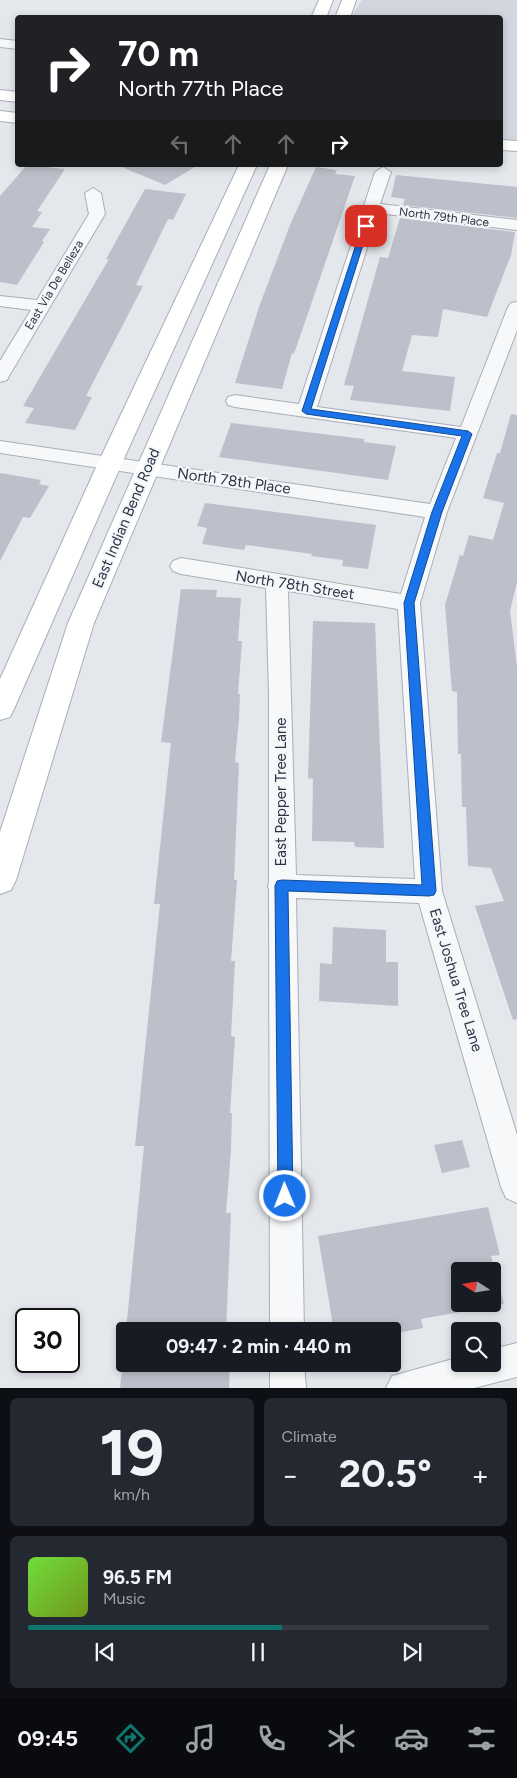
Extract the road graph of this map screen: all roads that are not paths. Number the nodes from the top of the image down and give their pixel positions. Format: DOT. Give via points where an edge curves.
graph roads {
  1 [pos="326,0"];
  2 [pos="349,0"];
  3 [pos="319,15"];
  4 [pos="343,15"];
  5 [pos="0,43"];
  6 [pos="15,44"];
  7 [pos="0,95"];
  8 [pos="15,97"];
  9 [pos="0,116"];
  10 [pos="15,118"];
  11 [pos="503,144"];
  12 [pos="517,146"];
  13 [pos="247,167"];
  14 [pos="278,167"];
  15 [pos="383,172"];
  16 [pos="93,193"];
  17 [pos="372,208"];
  18 [pos="517,225"];
  19 [pos="0,300"];
  20 [pos="40,306"];
  21 [pos="517,307"];
  22 [pos="0,376"];
  23 [pos="235,401"];
  24 [pos="306,411"];
  25 [pos="468,434"];
  26 [pos="0,447"];
  27 [pos="110,463"];
  28 [pos="147,468"];
  29 [pos="437,512"];
  30 [pos="181,566"];
  31 [pos="277,582"];
  32 [pos="409,603"];
  33 [pos="0,709"];
  34 [pos="0,880"];
  35 [pos="282,886"];
  36 [pos="429,891"];
  37 [pos="517,1187"];
  38 [pos="287,1322"];
  39 [pos="517,1360"];
  40 [pos="287,1372"];
  41 [pos="288,1388"];
  42 [pos="404,1388"];
  1 -- 3 [label="main road"];
  2 -- 4 [label="main road"];
  5 -- 6 [label="street"];
  7 -- 8 [label="main road"];
  9 -- 10 [label="main road"];
  11 -- 12 [label="main road"];
  13 -- 27 [label="main road"];
  14 -- 28 [label="main road, East Indian Bend Road"];
  15 -- 17 [label="street"];
  16 -- 20 [label="street, East Via De Belleza" via="97,214"];
  17 -- 18 [label="street, North 79th Place"];
  17 -- 24 [label="street"];
  19 -- 20 [label="street"];
  20 -- 22 [label="street, East Via De Belleza"];
  21 -- 25 [label="street, East Joshua Tree Lane"];
  23 -- 24 [label="street"];
  24 -- 25 [label="street"];
  25 -- 29 [label="street, East Joshua Tree Lane"];
  26 -- 27 [label="street, North 78th Place"];
  27 -- 28 [label="street, North 78th Place"];
  27 -- 33 [label="main road"];
  28 -- 29 [label="street, North 78th Place"];
  28 -- 34 [label="main road, East Indian Bend Road" via="82,623"];
  29 -- 32 [label="street, East Joshua Tree Lane"];
  30 -- 31 [label="street, North 78th Street"];
  31 -- 32 [label="street, North 78th Street"];
  31 -- 35 [label="street, East Pepper Tree Lane"];
  32 -- 36 [label="street, East Joshua Tree Lane"];
  35 -- 36 [label="street"];
  35 -- 38 [label="street, East Pepper Tree Lane"];
  36 -- 37 [label="street, East Joshua Tree Lane"];
  39 -- 42 [label="street"];
  40 -- 41 [label="street"];
}
